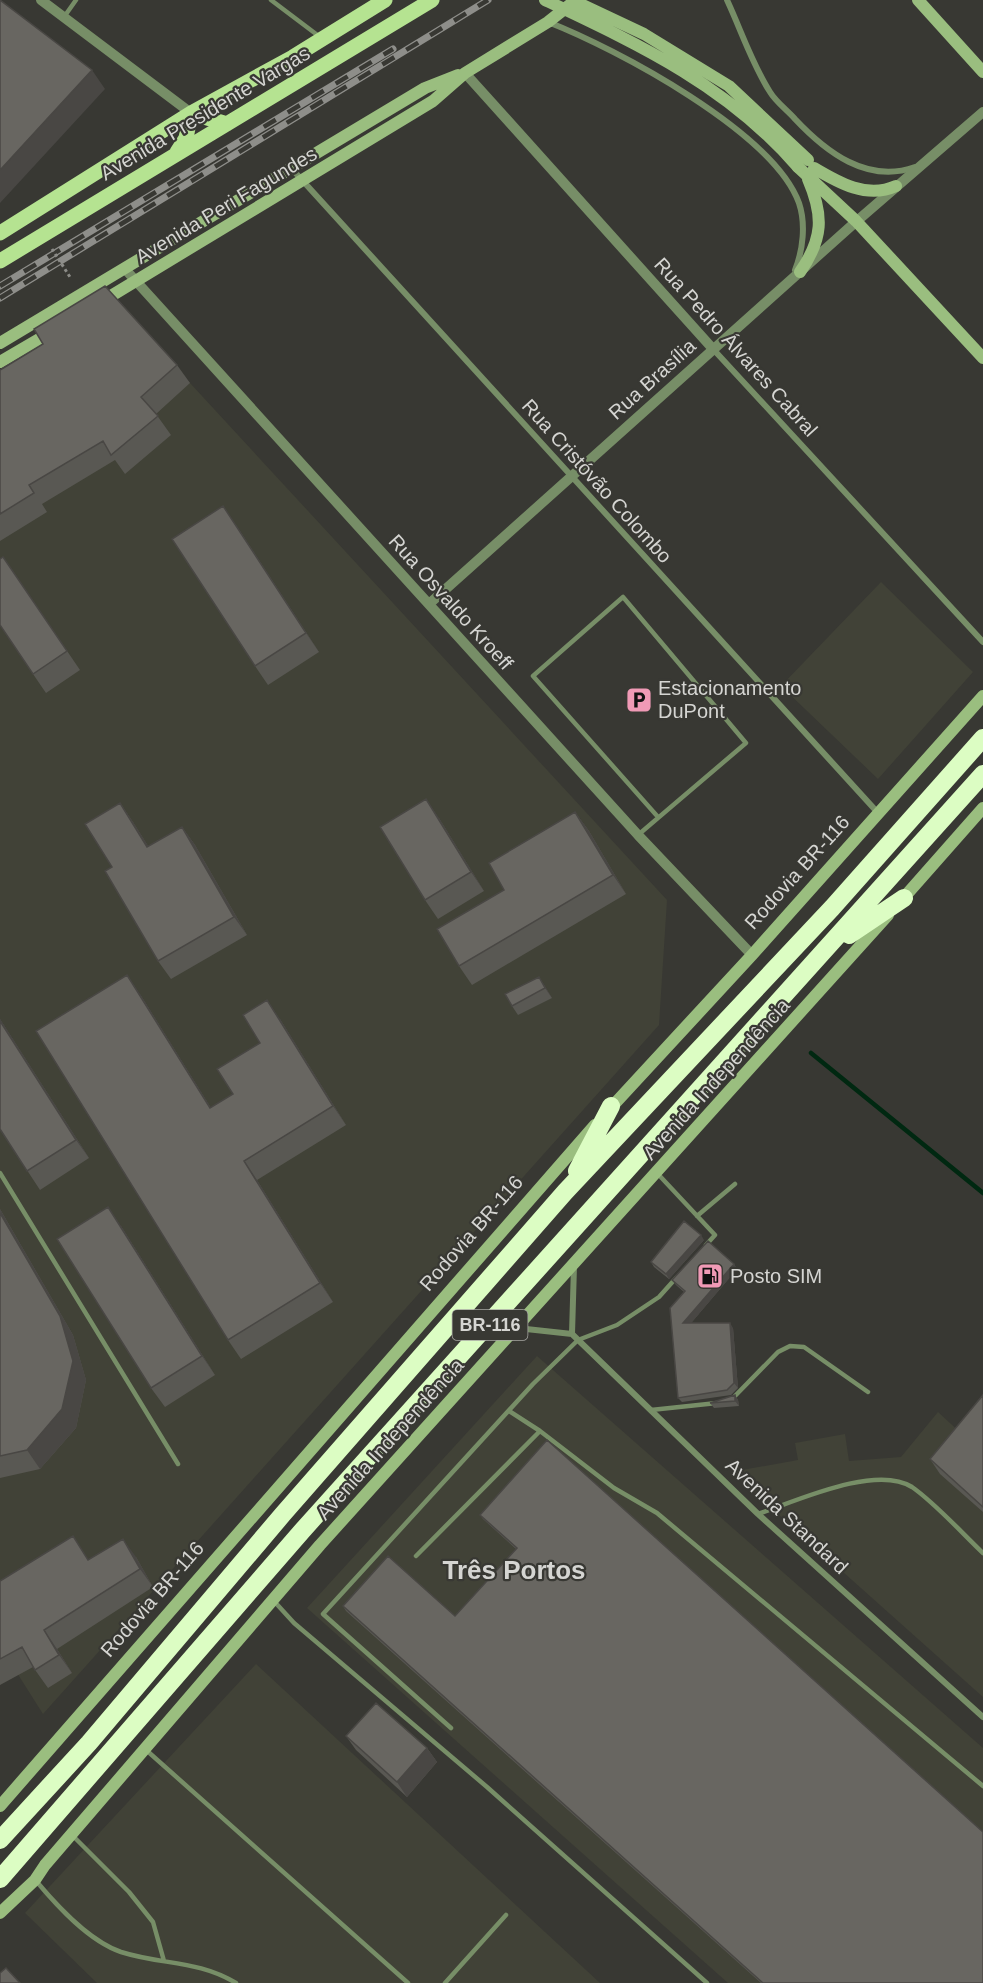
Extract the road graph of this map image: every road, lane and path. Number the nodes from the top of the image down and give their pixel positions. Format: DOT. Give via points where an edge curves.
graph roads {
  1 [pos="41,0"];
  2 [pos="76,0"];
  3 [pos="271,0"];
  4 [pos="386,0"];
  5 [pos="432,0"];
  6 [pos="545,0"];
  7 [pos="573,0"];
  8 [pos="727,0"];
  9 [pos="918,0"];
  10 [pos="64,17"];
  11 [pos="548,22"];
  12 [pos="322,39"];
  13 [pos="983,72"];
  14 [pos="465,73"];
  15 [pos="983,112"];
  16 [pos="191,113"];
  17 [pos="227,124"];
  18 [pos="176,154"];
  19 [pos="922,165"];
  20 [pos="806,167"];
  21 [pos="292,170"];
  22 [pos="303,182"];
  23 [pos="896,186"];
  24 [pos="856,221"];
  25 [pos="0,233"];
  26 [pos="52,249"];
  27 [pos="0,261"];
  28 [pos="125,269"];
  29 [pos="796,275"];
  30 [pos="70,277"];
  31 [pos="136,282"];
  32 [pos="87,310"];
  33 [pos="68,322"];
  34 [pos="0,343"];
  35 [pos="713,349"];
  36 [pos="983,358"];
  37 [pos="0,362"];
  38 [pos="570,477"];
  39 [pos="429,604"];
  40 [pos="983,642"];
  41 [pos="983,696"];
  42 [pos="983,738"];
  43 [pos="983,774"];
  44 [pos="983,808"];
  45 [pos="879,814"];
  46 [pos="657,817"];
  47 [pos="638,835"];
  48 [pos="904,898"];
  49 [pos="825,951"];
  50 [pos="752,955"];
  51 [pos="611,1106"];
  52 [pos="0,1173"];
  53 [pos="657,1173"];
  54 [pos="735,1184"];
  55 [pos="565,1192"];
  56 [pos="697,1216"];
  57 [pos="699,1253"];
  58 [pos="574,1266"];
  59 [pos="683,1271"];
  60 [pos="517,1328"];
  61 [pos="572,1334"];
  62 [pos="578,1340"];
  63 [pos="868,1392"];
  64 [pos="651,1410"];
  65 [pos="508,1411"];
  66 [pos="540,1431"];
  67 [pos="178,1464"];
  68 [pos="758,1514"];
  69 [pos="983,1553"];
  70 [pos="416,1556"];
  71 [pos="273,1599"];
  72 [pos="983,1717"];
  73 [pos="451,1728"];
  74 [pos="144,1748"];
  75 [pos="983,1786"];
  76 [pos="0,1806"];
  77 [pos="71,1834"];
  78 [pos="0,1840"];
  79 [pos="0,1879"];
  80 [pos="35,1880"];
  81 [pos="0,1913"];
  82 [pos="506,1916"];
  83 [pos="164,1961"];
  84 [pos="236,1983"];
  85 [pos="408,1983"];
  86 [pos="445,1983"];
  87 [pos="707,1983"];
  1 -- 10 [label="street"];
  2 -- 10 [label="lane"];
  3 -- 12 [label="lane"];
  4 -- 12 [label="main road, Avenida Presidente Vargas"];
  5 -- 17 [label="main road, Avenida Presidente Vargas"];
  6 -- 20 [label="main road, bridge" via="677,65 730,102"];
  7 -- 11 [label="main road, Avenida Peri Fagundes"];
  7 -- 20 [label="main road, bridge" via="644,34 729,86"];
  8 -- 19 [label="street" via="771,94 818,142 841,159 863,168 895,171"];
  9 -- 13 [label="main road"];
  10 -- 16 [label="street"];
  11 -- 14 [label="main road, Avenida Peri Fagundes"];
  11 -- 29 [label="street" via="577,33 711,110 766,157 799,204 801,255"];
  12 -- 16 [label="main road, Avenida Presidente Vargas"];
  14 -- 21 [label="main road, Avenida Peri Fagundes" via="425,88"];
  14 -- 22 [label="main road, Avenida Peri Fagundes" via="433,101"];
  14 -- 35 [label="street, Rua Pedro Álvares Cabral"];
  15 -- 19 [label="street, Rua Brasília"];
  16 -- 17 [label="main road"];
  16 -- 18 [label="main road" via="186,138"];
  16 -- 25 [label="main road, Avenida Presidente Vargas"];
  17 -- 18 [label="main road, Avenida Presidente Vargas"];
  18 -- 27 [label="main road, Avenida Presidente Vargas"];
  19 -- 23 [label="street, Rua Brasília"];
  20 -- 23 [label="main road" via="864,190"];
  20 -- 24 [label="main road"];
  20 -- 29 [label="main road" via="820,232 810,258"];
  21 -- 22 [label="street, Rua Cristóvão Colombo"];
  21 -- 28 [label="main road, Avenida Peri Fagundes"];
  22 -- 31 [label="main road, Avenida Peri Fagundes"];
  22 -- 38 [label="street, Rua Cristóvão Colombo"];
  23 -- 24 [label="street, Rua Brasília"];
  24 -- 29 [label="street, Rua Brasília"];
  24 -- 36 [label="main road"];
  26 -- 30 [label="path, bridge"];
  28 -- 31 [label="street, Rua Osvaldo Kroeff"];
  28 -- 34 [label="main road, Avenida Peri Fagundes"];
  29 -- 35 [label="street, Rua Brasília"];
  31 -- 32 [label="main road, Avenida Peri Fagundes"];
  31 -- 39 [label="street, Rua Osvaldo Kroeff"];
  33 -- 37 [label="main road"];
  35 -- 38 [label="street, Rua Brasília"];
  35 -- 40 [label="street, Rua Pedro Álvares Cabral"];
  38 -- 39 [label="street, Rua Brasília"];
  38 -- 45 [label="street, Rua Cristóvão Colombo"];
  39 -- 47 [label="street, Rua Osvaldo Kroeff"];
  41 -- 45 [label="main road, Rodovia BR-116"];
  42 -- 55 [label="highway, BR-116" via="832,908"];
  43 -- 49 [label="highway, BR-116"];
  44 -- 48 [label="main road, Avenida Independência"];
  45 -- 50 [label="main road, Rodovia BR-116"];
  46 -- 46 [label="lane" via="533,676 623,597 746,743"];
  46 -- 47 [label="lane"];
  47 -- 50 [label="street, Rua Osvaldo Kroeff"];
  48 -- 49 [label="highway"];
  48 -- 53 [label="main road, Avenida Independência"];
  49 -- 79 [label="highway, BR-116" via="302,1531"];
  50 -- 51 [label="main road, Rodovia BR-116"];
  51 -- 55 [label="highway"];
  51 -- 76 [label="main road, Rodovia BR-116"];
  52 -- 67 [label="lane"];
  53 -- 56 [label="lane"];
  53 -- 58 [label="main road, Avenida Independência"];
  54 -- 56 [label="lane"];
  55 -- 78 [label="highway, BR-116"];
  56 -- 57 [label="lane" via="715,1236"];
  58 -- 60 [label="main road, Avenida Independência"];
  58 -- 61 [label="street"];
  59 -- 62 [label="lane" via="651,1303 616,1325"];
  60 -- 61 [label="street"];
  60 -- 71 [label="main road, Avenida Independência"];
  61 -- 62 [label="street, Avenida Standard"];
  62 -- 64 [label="street, Avenida Standard"];
  62 -- 65 [label="lane"];
  63 -- 64 [label="lane" via="804,1347 790,1346 778,1352 733,1399"];
  64 -- 68 [label="street, Avenida Standard"];
  65 -- 66 [label="lane"];
  65 -- 73 [label="lane" via="323,1614"];
  66 -- 70 [label="lane"];
  66 -- 75 [label="lane" via="614,1488 657,1513"];
  68 -- 69 [label="lane" via="858,1481 890,1478 912,1487"];
  68 -- 72 [label="street, Avenida Standard"];
  71 -- 74 [label="main road, Avenida Independência"];
  71 -- 87 [label="lane" via="294,1623 478,1779"];
  74 -- 77 [label="main road, Avenida Independência"];
  74 -- 85 [label="lane"];
  77 -- 80 [label="main road, Avenida Independência"];
  77 -- 83 [label="lane" via="153,1922"];
  80 -- 81 [label="main road, Avenida Independência"];
  80 -- 83 [label="lane" via="93,1938 120,1952"];
  82 -- 86 [label="lane"];
  83 -- 84 [label="lane" via="215,1970"];
}
